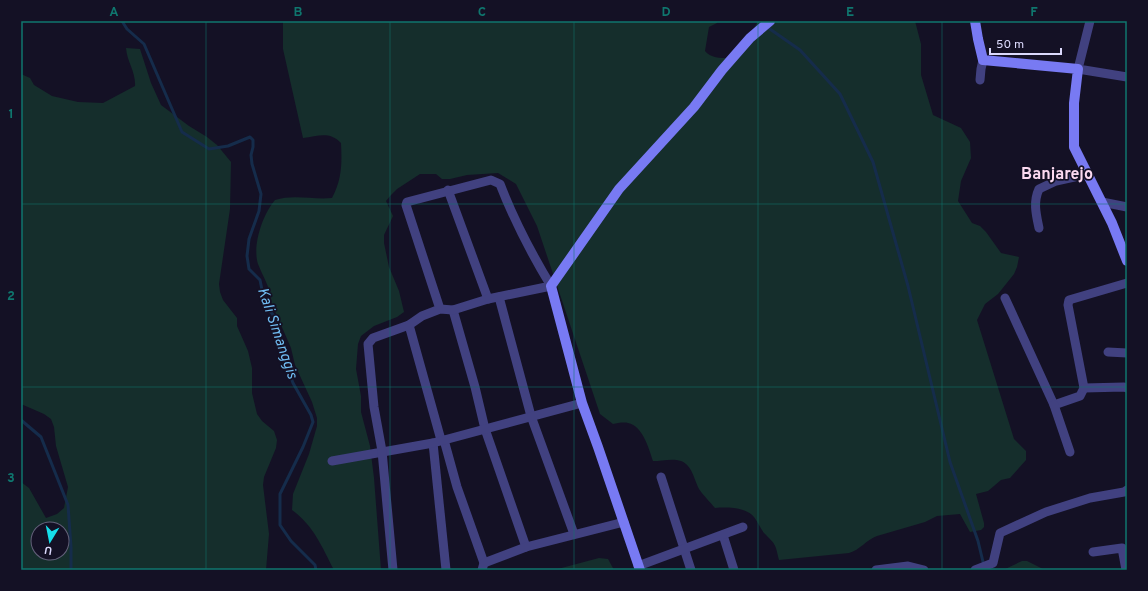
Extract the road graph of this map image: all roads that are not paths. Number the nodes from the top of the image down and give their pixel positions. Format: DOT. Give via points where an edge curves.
graph roads {
  1 [pos="769,21"];
  2 [pos="975,21"];
  3 [pos="1090,21"];
  4 [pos="983,60"];
  5 [pos="1078,69"];
  6 [pos="1127,77"];
  7 [pos="980,80"];
  8 [pos="1088,174"];
  9 [pos="448,190"];
  10 [pos="1102,202"];
  11 [pos="1127,207"];
  12 [pos="1039,228"];
  13 [pos="1127,261"];
  14 [pos="1127,283"];
  15 [pos="550,286"];
  16 [pos="499,297"];
  17 [pos="1005,298"];
  18 [pos="488,299"];
  19 [pos="440,309"];
  20 [pos="453,310"];
  21 [pos="409,325"];
  22 [pos="1108,352"];
  23 [pos="1127,353"];
  24 [pos="1084,388"];
  25 [pos="1127,388"];
  26 [pos="582,403"];
  27 [pos="1054,405"];
  28 [pos="531,416"];
  29 [pos="485,429"];
  30 [pos="440,441"];
  31 [pos="382,451"];
  32 [pos="1070,452"];
  33 [pos="332,461"];
  34 [pos="661,477"];
  35 [pos="1127,490"];
  36 [pos="624,522"];
  37 [pos="743,527"];
  38 [pos="574,534"];
  39 [pos="723,535"];
  40 [pos="526,547"];
  41 [pos="685,549"];
  42 [pos="1093,552"];
  43 [pos="483,566"];
  44 [pos="639,568"];
  45 [pos="980,568"];
  46 [pos="393,570"];
  47 [pos="446,570"];
  48 [pos="691,570"];
  49 [pos="734,570"];
  50 [pos="876,570"];
  51 [pos="924,570"];
  52 [pos="1126,570"];
  1 -- 15 [label="street" via="750,38 694,107 619,189"];
  2 -- 4 [label="street"];
  3 -- 5 [label="street"];
  4 -- 5 [label="street"];
  4 -- 7 [label="street"];
  5 -- 6 [label="street"];
  5 -- 8 [label="street" via="1074,103 1074,147"];
  8 -- 10 [label="street"];
  8 -- 12 [label="street" via="1056,181 1039,189 1035,196"];
  9 -- 15 [label="street" via="491,180 500,184 532,255"];
  9 -- 18 [label="street"];
  9 -- 19 [label="street" via="407,202 406,205"];
  10 -- 11 [label="street"];
  10 -- 13 [label="street"];
  14 -- 24 [label="street" via="1069,300"];
  15 -- 16 [label="street"];
  15 -- 26 [label="street"];
  16 -- 18 [label="street"];
  16 -- 28 [label="street"];
  17 -- 27 [label="street"];
  18 -- 20 [label="street"];
  19 -- 20 [label="street"];
  19 -- 21 [label="street" via="422,316"];
  20 -- 29 [label="street"];
  21 -- 30 [label="street"];
  21 -- 31 [label="street" via="373,338 368,344 374,407"];
  22 -- 23 [label="street"];
  24 -- 25 [label="street"];
  24 -- 27 [label="street" via="1080,396"];
  26 -- 28 [label="street"];
  26 -- 36 [label="street"];
  27 -- 32 [label="street"];
  28 -- 29 [label="street"];
  28 -- 38 [label="street"];
  29 -- 30 [label="street"];
  29 -- 40 [label="street"];
  30 -- 31 [label="street"];
  30 -- 43 [label="street"];
  30 -- 47 [label="street"];
  31 -- 33 [label="street"];
  31 -- 46 [label="street"];
  34 -- 41 [label="street"];
  35 -- 45 [label="street" via="1046,512 1000,533 993,563"];
  36 -- 38 [label="street"];
  36 -- 44 [label="street"];
  37 -- 39 [label="street"];
  38 -- 40 [label="street"];
  39 -- 41 [label="street"];
  39 -- 49 [label="street"];
  40 -- 43 [label="street"];
  41 -- 44 [label="street"];
  41 -- 48 [label="street"];
  42 -- 52 [label="street" via="1122,548"];
  50 -- 51 [label="street" via="908,566"];
}
